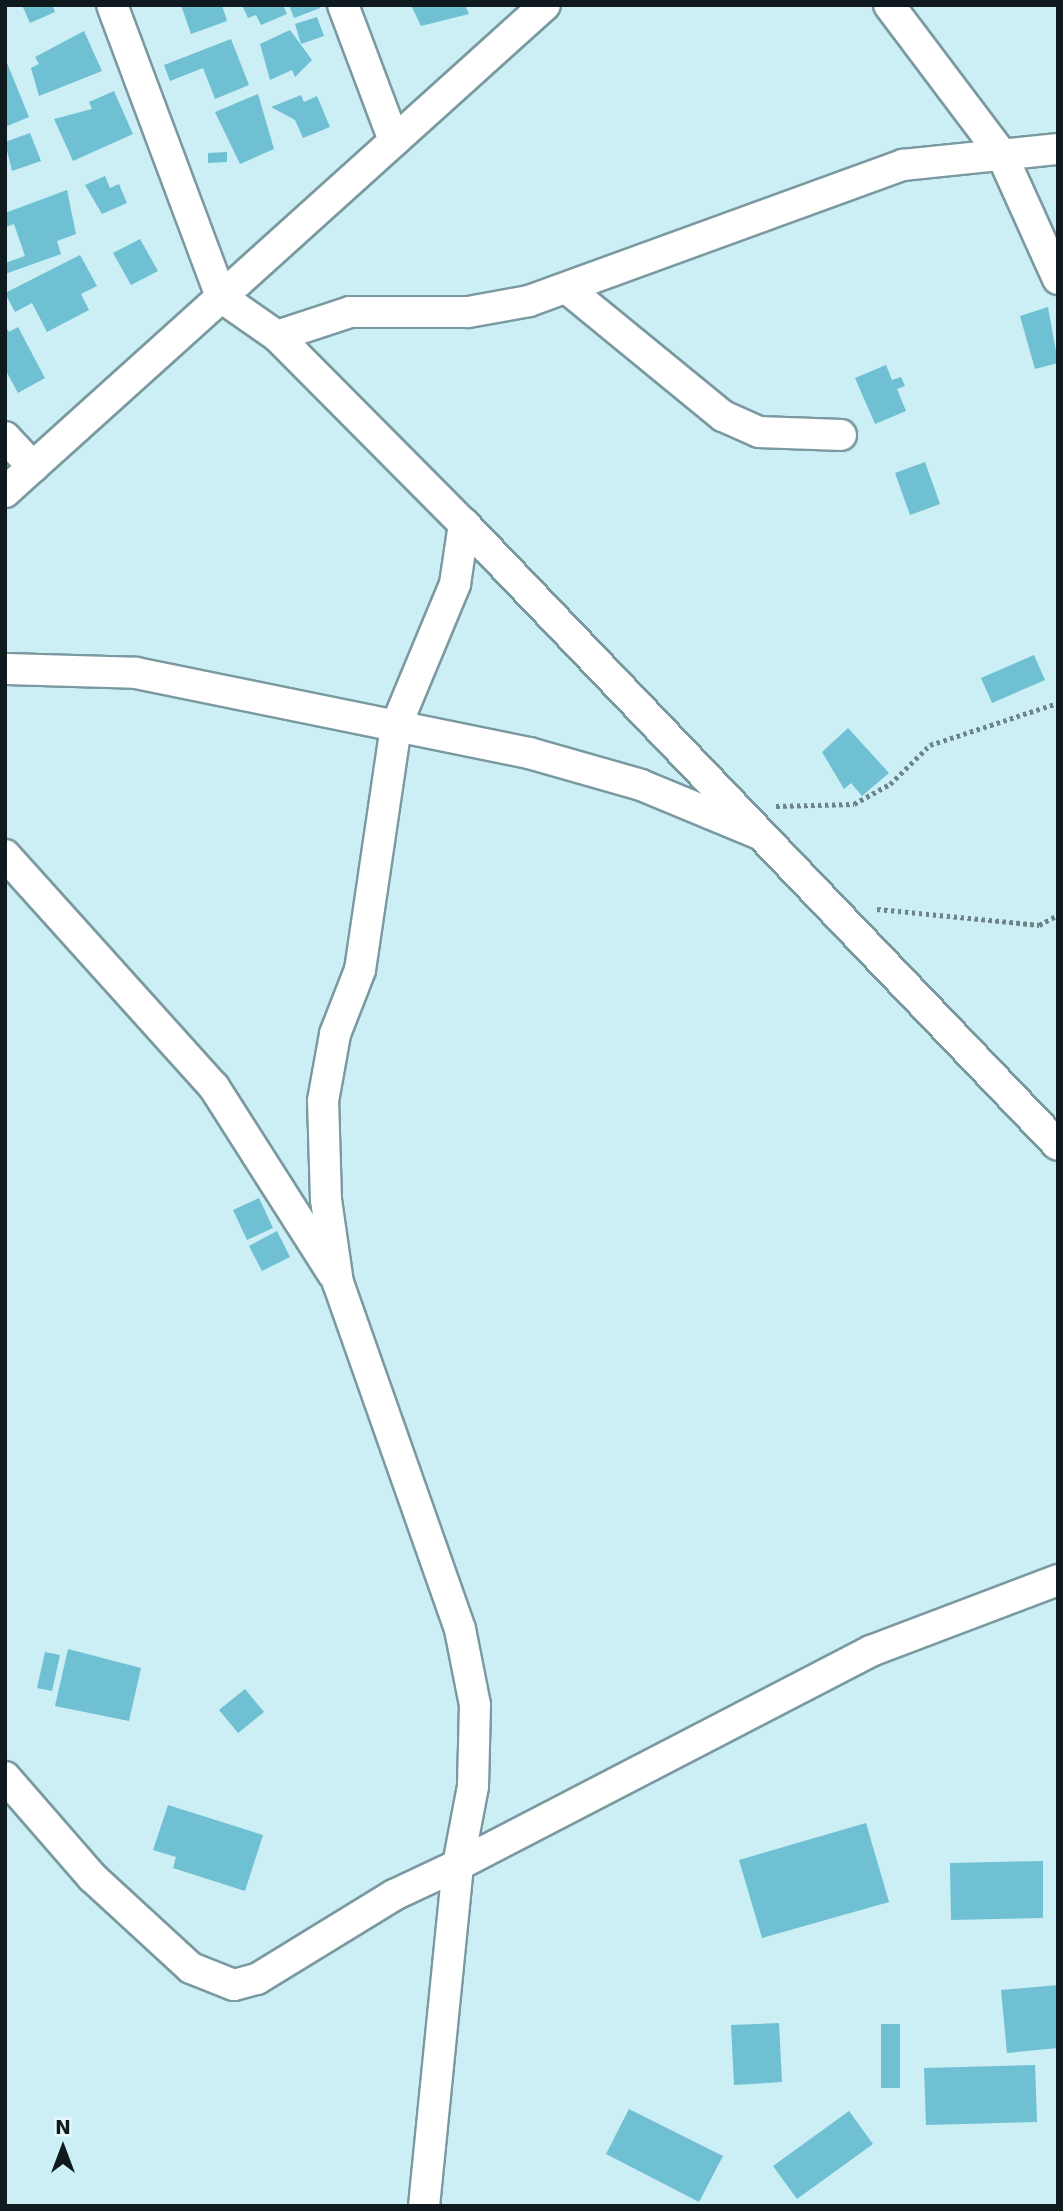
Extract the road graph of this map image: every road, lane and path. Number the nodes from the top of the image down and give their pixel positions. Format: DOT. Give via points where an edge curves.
graph roads {
  1 [pos="112,5"];
  2 [pos="343,5"];
  3 [pos="545,5"];
  4 [pos="889,5"];
  5 [pos="394,141"];
  6 [pos="1058,149"];
  7 [pos="1002,155"];
  8 [pos="1058,279"];
  9 [pos="569,290"];
  10 [pos="221,297"];
  11 [pos="277,336"];
  12 [pos="841,435"];
  13 [pos="5,437"];
  14 [pos="33,467"];
  15 [pos="5,492"];
  16 [pos="464,524"];
  17 [pos="5,669"];
  18 [pos="1058,703"];
  19 [pos="396,726"];
  20 [pos="742,811"];
  21 [pos="767,837"];
  22 [pos="5,855"];
  23 [pos="834,905"];
  24 [pos="1058,915"];
  25 [pos="1058,1145"];
  26 [pos="338,1283"];
  27 [pos="1058,1580"];
  28 [pos="5,1777"];
  29 [pos="458,1865"];
  30 [pos="424,2206"];
  1 -- 10 [label="street"];
  2 -- 5 [label="street"];
  3 -- 5 [label="street"];
  4 -- 7 [label="street"];
  5 -- 10 [label="street"];
  6 -- 7 [label="street"];
  7 -- 8 [label="street"];
  7 -- 9 [label="street" via="903,165 644,255"];
  9 -- 11 [label="street" via="468,312 350,312"];
  9 -- 12 [label="street" via="723,416 759,432"];
  10 -- 11 [label="street"];
  10 -- 14 [label="street"];
  11 -- 16 [label="street"];
  13 -- 14 [label="street"];
  14 -- 15 [label="street"];
  16 -- 19 [label="street" via="455,584"];
  16 -- 20 [label="street"];
  17 -- 19 [label="street" via="136,673"];
  18 -- 20 [label="path" via="930,745 890,784 854,804 813,800"];
  19 -- 21 [label="street" via="529,753 642,785"];
  19 -- 26 [label="street" via="360,970 335,1034 323,1101 326,1200"];
  20 -- 21 [label="street"];
  21 -- 23 [label="street"];
  22 -- 26 [label="street" via="214,1087"];
  23 -- 24 [label="path" via="1039,925"];
  23 -- 25 [label="street"];
  26 -- 29 [label="street" via="460,1629 475,1705 473,1786"];
  27 -- 29 [label="street" via="871,1651"];
  28 -- 29 [label="street" via="92,1877 191,1968 234,1985 257,1979 394,1895"];
  29 -- 30 [label="street"];
}
